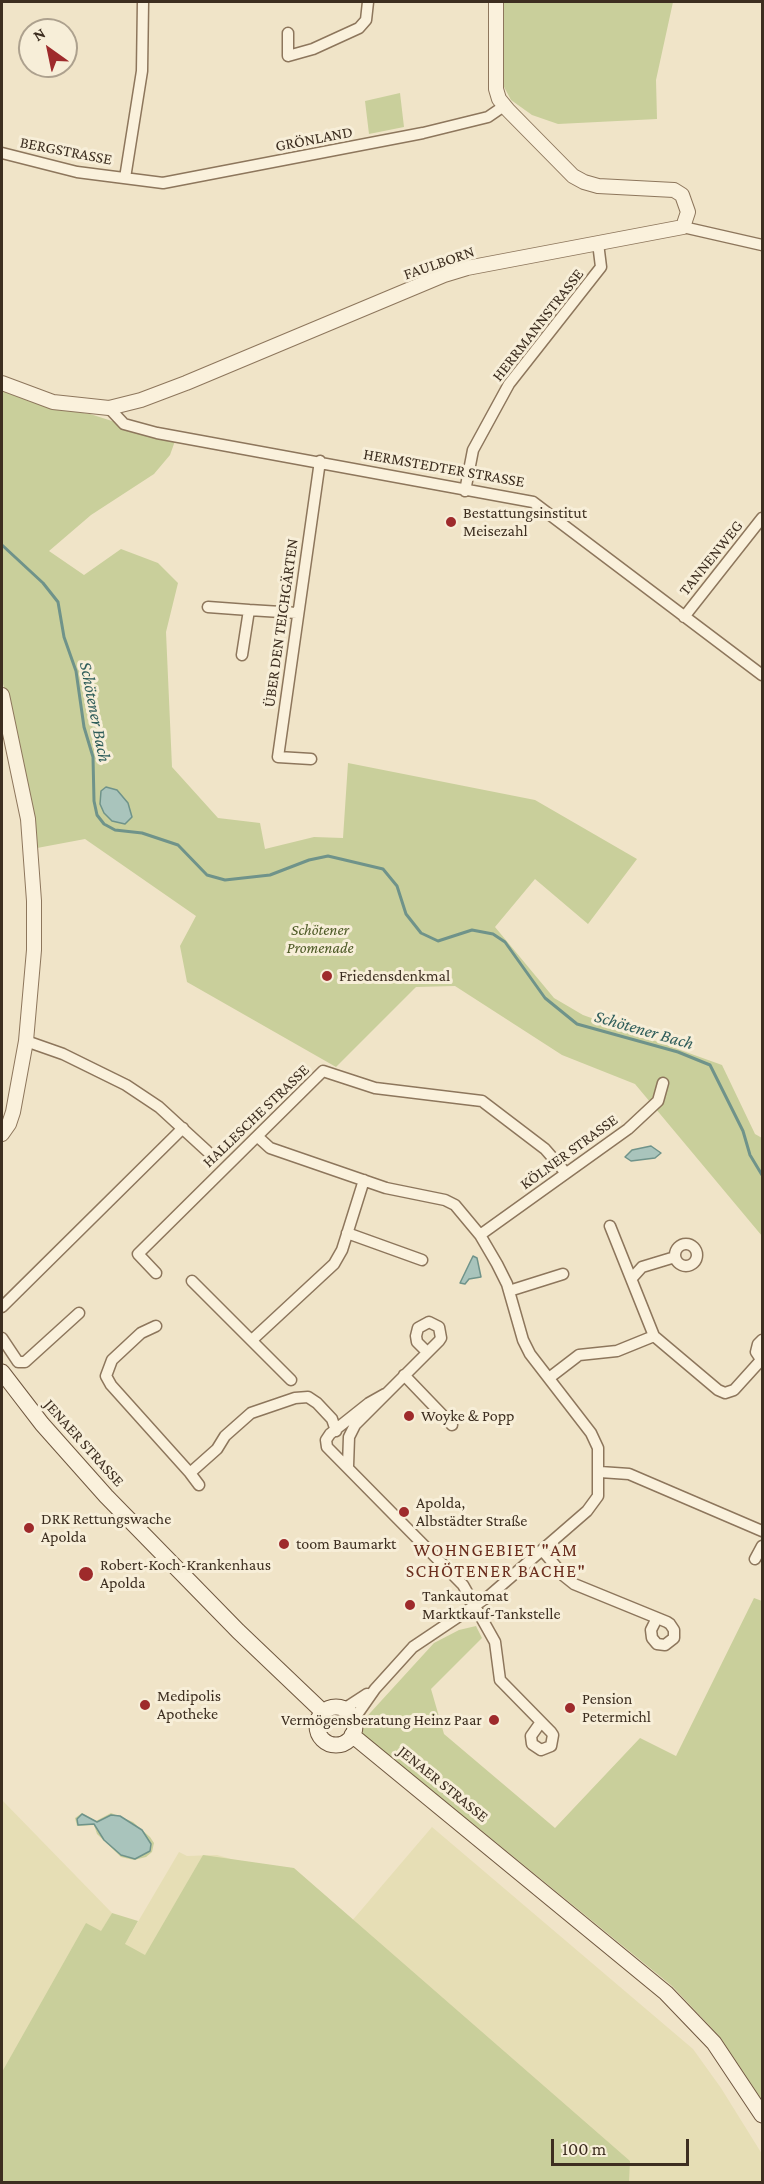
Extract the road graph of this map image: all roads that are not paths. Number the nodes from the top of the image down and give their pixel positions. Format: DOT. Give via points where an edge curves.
graph roads {
  1 [pos="143,2"];
  2 [pos="368,2"];
  3 [pos="496,2"];
  4 [pos="288,33"];
  5 [pos="504,105"];
  6 [pos="2,153"];
  7 [pos="125,178"];
  8 [pos="683,227"];
  9 [pos="598,243"];
  10 [pos="762,245"];
  11 [pos="2,382"];
  12 [pos="109,408"];
  13 [pos="320,461"];
  14 [pos="465,491"];
  15 [pos="762,518"];
  16 [pos="208,607"];
  17 [pos="249,610"];
  18 [pos="297,613"];
  19 [pos="684,617"];
  20 [pos="242,655"];
  21 [pos="762,675"];
  22 [pos="2,695"];
  23 [pos="311,759"];
  24 [pos="26,1041"];
  25 [pos="663,1083"];
  26 [pos="183,1128"];
  27 [pos="2,1134"];
  28 [pos="258,1137"];
  29 [pos="207,1151"];
  30 [pos="565,1172"];
  31 [pos="364,1180"];
  32 [pos="610,1226"];
  33 [pos="346,1233"];
  34 [pos="480,1235"];
  35 [pos="675,1257"];
  36 [pos="422,1260"];
  37 [pos="156,1273"];
  38 [pos="563,1274"];
  39 [pos="633,1277"];
  40 [pos="192,1281"];
  41 [pos="509,1291"];
  42 [pos="2,1307"];
  43 [pos="79,1313"];
  44 [pos="156,1326"];
  45 [pos="654,1336"];
  46 [pos="2,1338"];
  47 [pos="252,1340"];
  48 [pos="762,1340"];
  49 [pos="427,1352"];
  50 [pos="762,1360"];
  51 [pos="2,1372"];
  52 [pos="404,1375"];
  53 [pos="549,1378"];
  54 [pos="291,1380"];
  55 [pos="385,1394"];
  56 [pos="452,1425"];
  57 [pos="336,1431"];
  58 [pos="350,1437"];
  59 [pos="348,1466"];
  60 [pos="600,1472"];
  61 [pos="190,1473"];
  62 [pos="199,1485"];
  63 [pos="762,1528"];
  64 [pos="762,1546"];
  65 [pos="543,1551"];
  66 [pos="755,1559"];
  67 [pos="475,1606"];
  68 [pos="657,1618"];
  69 [pos="323,1712"];
  70 [pos="349,1714"];
  71 [pos="542,1722"];
  72 [pos="352,1735"];
  73 [pos="762,2115"];
  1 -- 7 [label="street" via="142,71"];
  2 -- 4 [label="street" via="366,20 359,28 313,49 288,56"];
  3 -- 5 [label="street" via="496,88"];
  5 -- 7 [label="street, GRÖNLAND" via="489,117 423,133 175,181"];
  5 -- 8 [label="street" via="573,176 584,182 674,190 682,195 688,212"];
  6 -- 7 [label="street, BERGSTRASSE" via="77,172"];
  8 -- 9 [label="street, FAULBORN"];
  8 -- 10 [label="street, FAULBORN"];
  9 -- 12 [label="street, FAULBORN" via="444,275 141,400"];
  9 -- 14 [label="street, HERRMANNSTRASSE" via="601,267 509,384 473,450"];
  11 -- 12 [label="street" via="53,402"];
  12 -- 13 [label="street, HERMSTEDTER STRASSE" via="124,424 157,433"];
  13 -- 14 [label="street, HERMSTEDTER STRASSE"];
  13 -- 18 [label="street, ÜBER DEN TEICHGÄRTEN"];
  14 -- 19 [label="street, HERMSTEDTER STRASSE" via="533,502"];
  15 -- 19 [label="street, TANNENWEG"];
  16 -- 17 [label="street, ÜBER DEN TEICHGÄRTEN"];
  17 -- 18 [label="street, ÜBER DEN TEICHGÄRTEN"];
  17 -- 20 [label="street"];
  18 -- 23 [label="street, ÜBER DEN TEICHGÄRTEN" via="278,757"];
  19 -- 21 [label="street, HERMSTEDTER STRASSE"];
  22 -- 24 [label="street" via="28,819 34,901"];
  24 -- 26 [label="street" via="110,1076 159,1107"];
  24 -- 27 [label="street" via="13,1112"];
  25 -- 30 [label="street, KÖLNER STRASSE" via="662,1093 651,1109 575,1169"];
  26 -- 29 [label="street"];
  26 -- 42 [label="street"];
  28 -- 30 [label="street, HALLESCHE STRASSE" via="323,1071 375,1088 482,1101 545,1149"];
  28 -- 31 [label="street" via="270,1148"];
  28 -- 37 [label="street, HALLESCHE STRASSE" via="138,1254"];
  30 -- 34 [label="street, KÖLNER STRASSE"];
  31 -- 33 [label="street"];
  31 -- 34 [label="street" via="455,1204"];
  32 -- 39 [label="street"];
  33 -- 36 [label="street"];
  33 -- 47 [label="street" via="334,1264"];
  34 -- 41 [label="street"];
  35 -- 39 [label="street" via="642,1267"];
  38 -- 41 [label="street"];
  39 -- 45 [label="street"];
  40 -- 47 [label="street"];
  41 -- 53 [label="street" via="523,1340"];
  43 -- 46 [label="street" via="25,1362 18,1362"];
  44 -- 61 [label="street" via="141,1333 112,1360 106,1376"];
  45 -- 50 [label="street" via="725,1393 735,1389"];
  45 -- 53 [label="street" via="617,1351 579,1355"];
  47 -- 54 [label="street"];
  48 -- 50 [label="street" via="756,1348"];
  49 -- 52 [label="street"];
  51 -- 69 [label="main road, JENAER STRASSE" via="106,1496"];
  52 -- 55 [label="street"];
  52 -- 56 [label="street"];
  53 -- 60 [label="street" via="591,1433 598,1448"];
  55 -- 57 [label="street"];
  55 -- 58 [label="street" via="355,1425"];
  57 -- 58 [label="street"];
  57 -- 59 [label="street" via="327,1437 326,1444"];
  57 -- 61 [label="street" via="332,1419 317,1403 308,1397 295,1398 251,1413"];
  58 -- 59 [label="street"];
  59 -- 67 [label="street" via="463,1585"];
  60 -- 63 [label="street" via="629,1474"];
  60 -- 65 [label="street" via="598,1496"];
  61 -- 62 [label="street"];
  64 -- 66 [label="street"];
  65 -- 67 [label="street"];
  65 -- 68 [label="street" via="574,1584"];
  67 -- 70 [label="street" via="413,1647"];
  67 -- 71 [label="street" via="495,1642 500,1680"];
  69 -- 70 [label="main road" via="334,1707"];
  69 -- 72 [label="main road" via="317,1725 326,1742 340,1744"];
  70 -- 72 [label="main road"];
  72 -- 73 [label="main road, JENAER STRASSE" via="666,1993 700,2025"];
}
